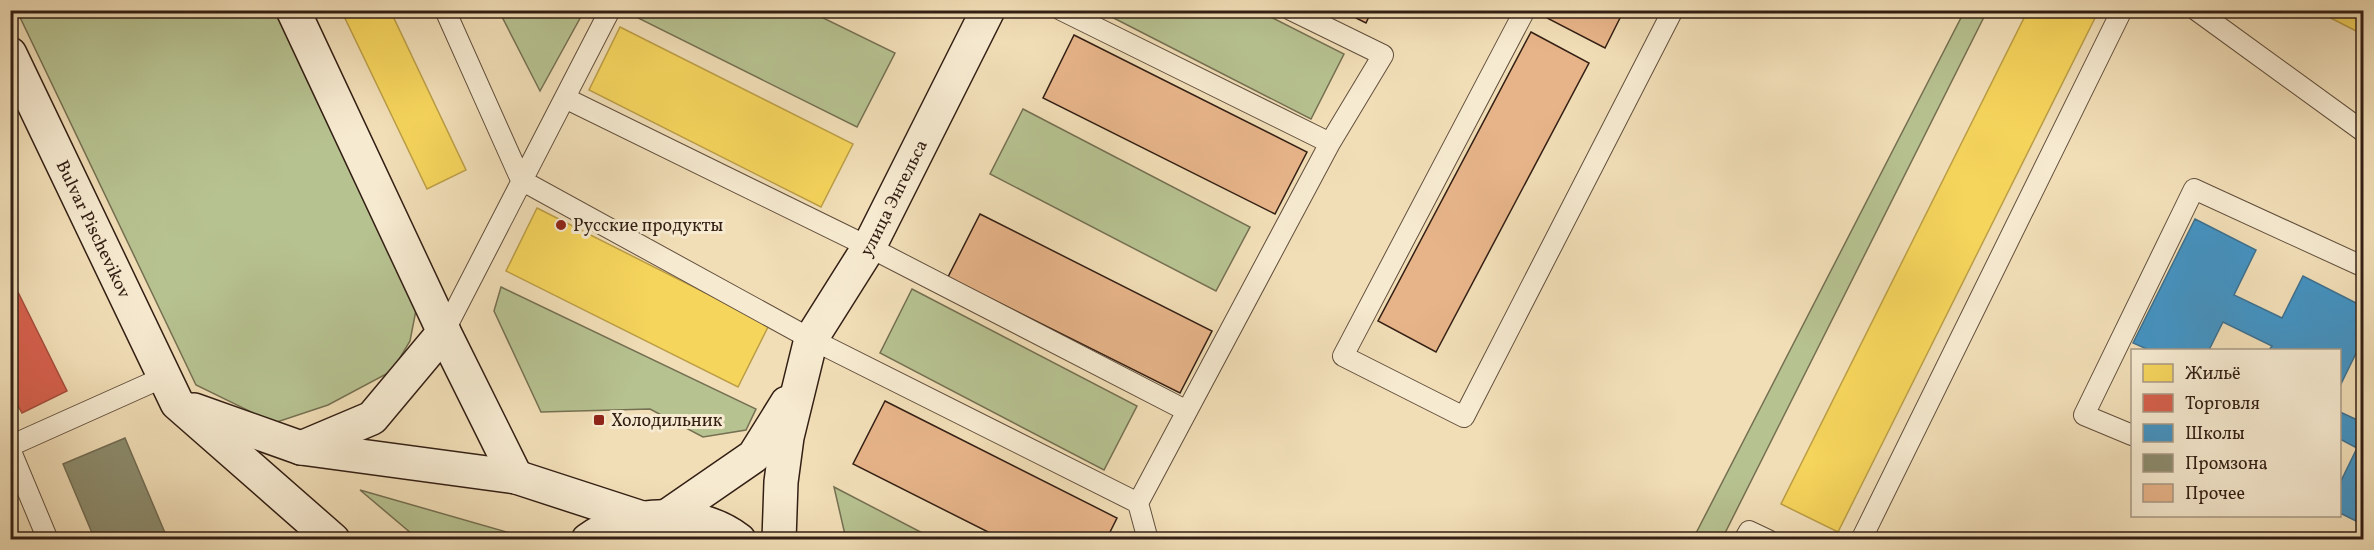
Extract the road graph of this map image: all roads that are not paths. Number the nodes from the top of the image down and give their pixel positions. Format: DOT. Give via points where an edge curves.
graph roads {
  1 [pos="293,10"];
  2 [pos="445,10"];
  3 [pos="610,10"];
  4 [pos="988,10"];
  5 [pos="1061,10"];
  6 [pos="1291,10"];
  7 [pos="1525,10"];
  8 [pos="1673,10"];
  9 [pos="2122,10"];
  10 [pos="2196,10"];
  11 [pos="10,54"];
  12 [pos="565,98"];
  13 [pos="2364,132"];
  14 [pos="1330,143"];
  15 [pos="522,180"];
  16 [pos="869,247"];
  17 [pos="2364,267"];
  18 [pos="444,332"];
  19 [pos="811,339"];
  20 [pos="799,384"];
  21 [pos="170,390"];
  22 [pos="1187,411"];
  23 [pos="2131,434"];
  24 [pos="10,448"];
  25 [pos="301,448"];
  26 [pos="516,477"];
  27 [pos="1138,503"];
  28 [pos="654,517"];
  29 [pos="48,540"];
  30 [pos="333,540"];
  31 [pos="588,540"];
  32 [pos="739,540"];
  33 [pos="779,540"];
  34 [pos="1148,540"];
  35 [pos="1744,540"];
  36 [pos="1768,540"];
  37 [pos="1861,540"];
  1 -- 18 [label="main road"];
  2 -- 15 [label="lane"];
  3 -- 12 [label="lane"];
  4 -- 16 [label="main road, улица Энгельса"];
  5 -- 14 [label="lane"];
  6 -- 14 [label="lane" via="1383,55"];
  7 -- 8 [label="lane" via="1343,356 1464,417"];
  9 -- 37 [label="lane"];
  10 -- 13 [label="lane"];
  11 -- 21 [label="main road, Bulvar Pischevikov"];
  12 -- 15 [label="lane"];
  12 -- 16 [label="lane"];
  14 -- 22 [label="lane"];
  15 -- 18 [label="lane"];
  15 -- 19 [label="lane"];
  16 -- 19 [label="main road, улица Энгельса"];
  16 -- 22 [label="lane"];
  17 -- 23 [label="lane" via="2194,189 2084,415"];
  18 -- 25 [label="main road" via="372,418"];
  18 -- 26 [label="main road"];
  19 -- 20 [label="main road, улица Энгельса"];
  19 -- 27 [label="lane"];
  20 -- 28 [label="main road, улица Энгельса" via="754,456"];
  20 -- 33 [label="main road, улица Энгельса" via="781,482"];
  21 -- 24 [label="lane"];
  21 -- 25 [label="main road"];
  21 -- 30 [label="main road, Bulvar Pischevikov"];
  22 -- 27 [label="lane"];
  24 -- 29 [label="lane"];
  25 -- 26 [label="main road"];
  26 -- 28 [label="main road"];
  27 -- 34 [label="lane"];
  28 -- 31 [label="main road" via="600,531"];
  28 -- 32 [label="main road" via="701,522"];
  35 -- 36 [label="lane" via="1749,531"];
}
